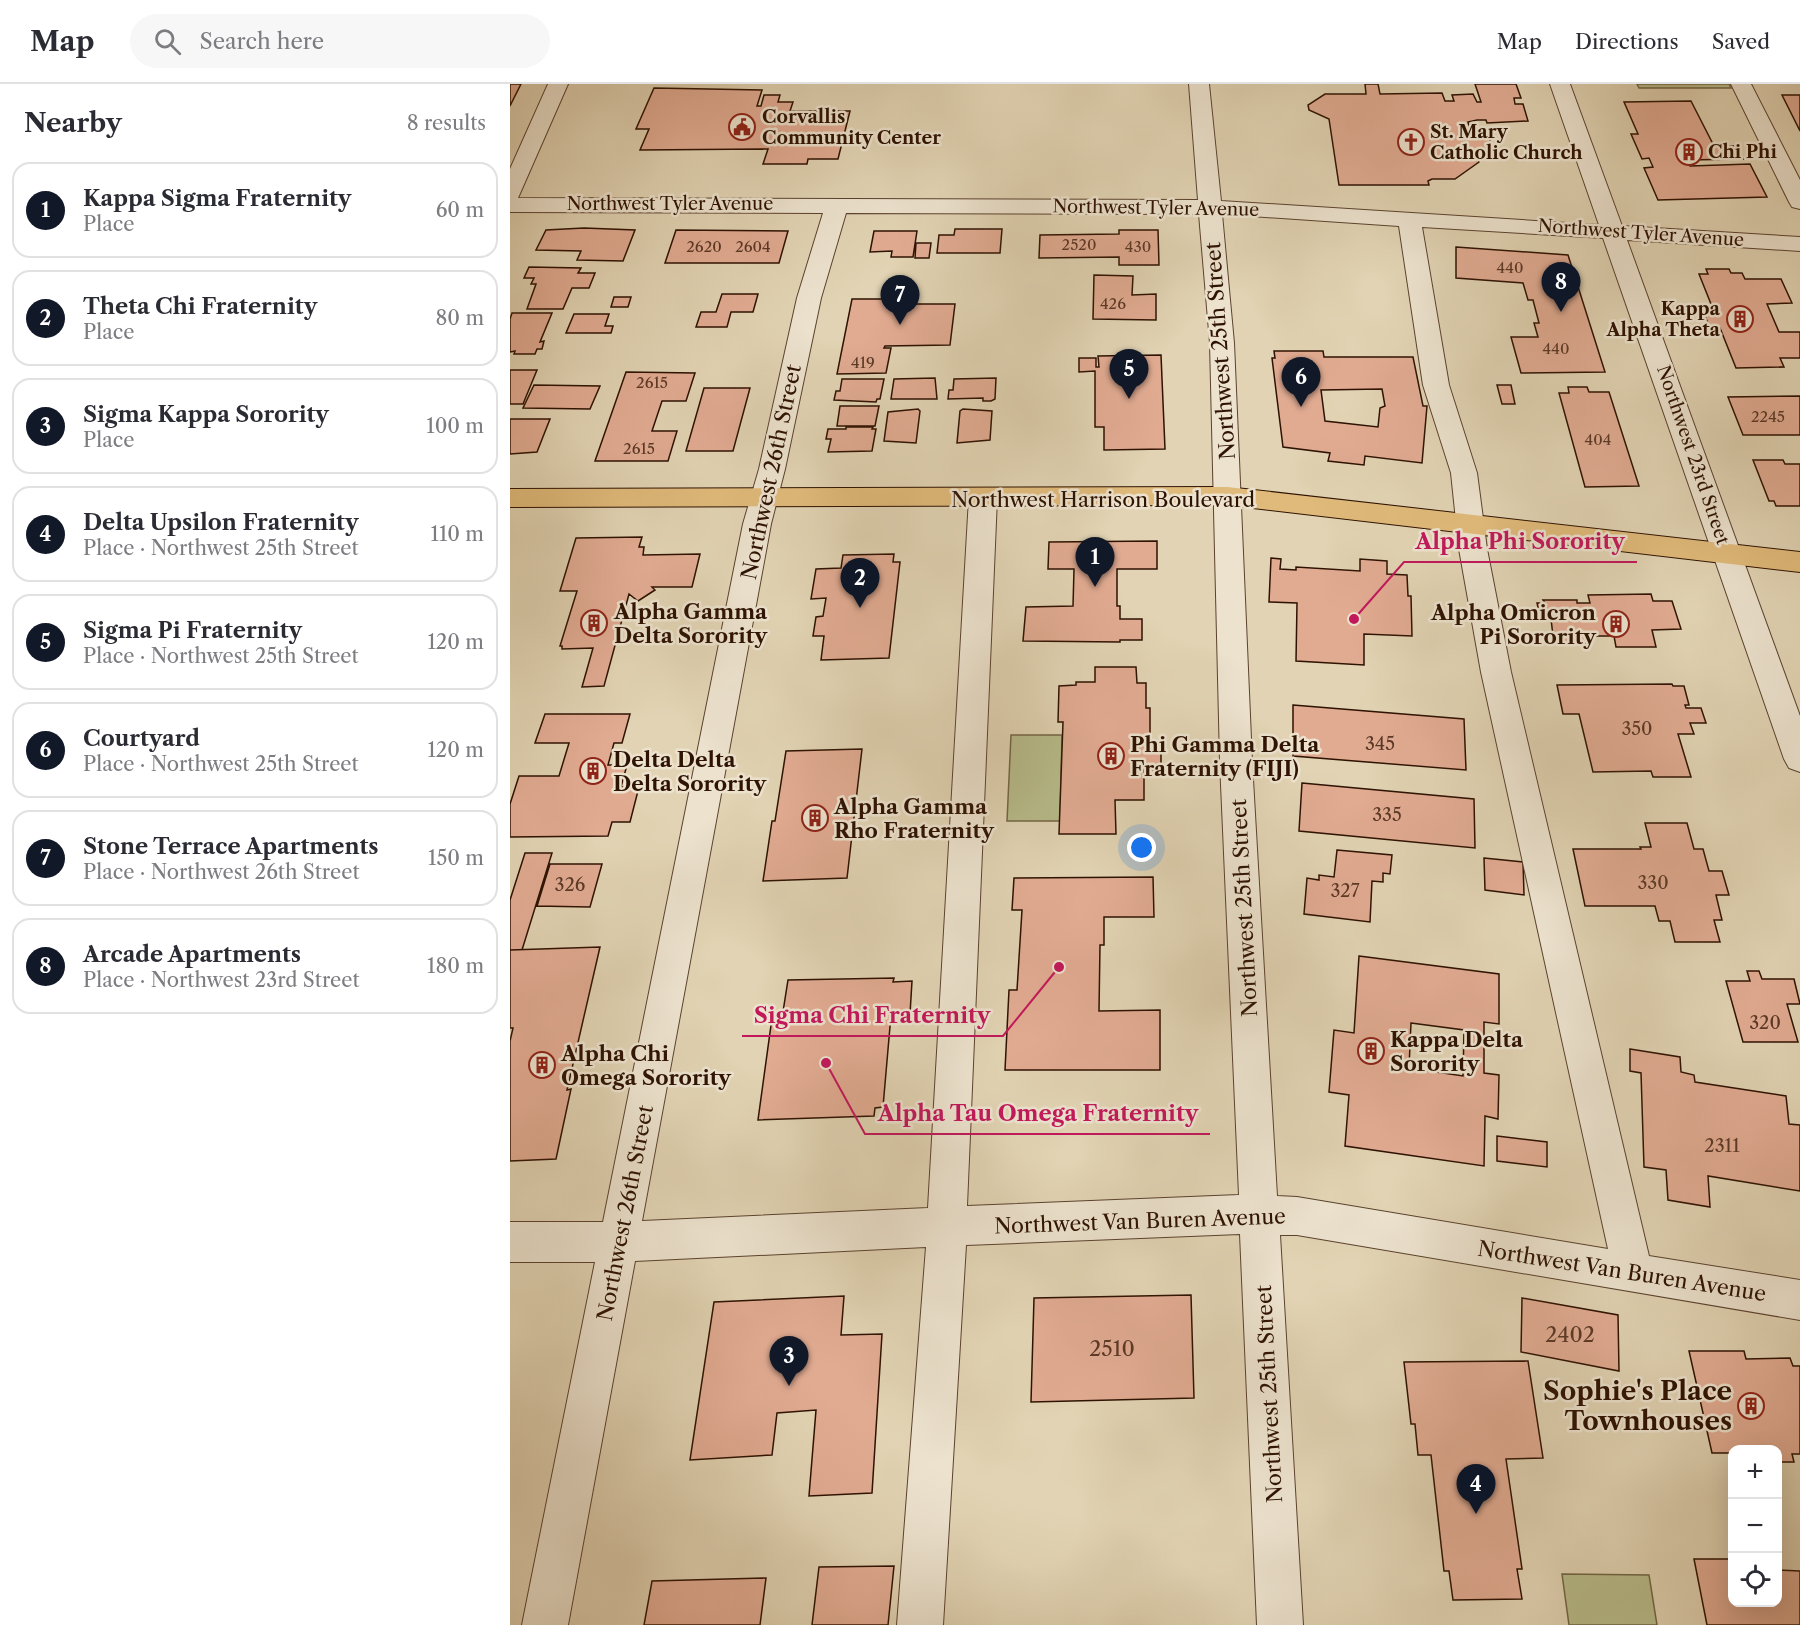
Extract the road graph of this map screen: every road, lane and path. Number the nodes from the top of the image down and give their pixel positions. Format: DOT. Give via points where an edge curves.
graph roads {
  1 [pos="558,84"];
  2 [pos="1199,84"];
  3 [pos="1560,84"];
  4 [pos="1741,84"];
  5 [pos="510,194"];
  6 [pos="1800,202"];
  7 [pos="510,205"];
  8 [pos="837,205"];
  9 [pos="1211,207"];
  10 [pos="1409,219"];
  11 [pos="1613,231"];
  12 [pos="1800,244"];
  13 [pos="1227,496"];
  14 [pos="764,497"];
  15 [pos="510,498"];
  16 [pos="983,498"];
  17 [pos="1470,522"];
  18 [pos="1727,553"];
  19 [pos="1800,562"];
  20 [pos="1800,759"];
  21 [pos="1260,1214"];
  22 [pos="946,1228"];
  23 [pos="510,1242"];
  24 [pos="620,1242"];
  25 [pos="1635,1274"];
  26 [pos="1800,1300"];
  27 [pos="545,1625"];
  28 [pos="920,1625"];
  29 [pos="1281,1625"];
  1 -- 5 [label="street"];
  2 -- 9 [label="street, Northwest 25th Street"];
  3 -- 11 [label="street, Northwest 23rd Street"];
  4 -- 6 [label="street"];
  7 -- 8 [label="street, Northwest Tyler Avenue"];
  8 -- 9 [label="street, Northwest Tyler Avenue"];
  8 -- 14 [label="street, Northwest 26th Street" via="809,298"];
  9 -- 10 [label="street, Northwest Tyler Avenue"];
  9 -- 13 [label="street, Northwest 25th Street" via="1222,343"];
  10 -- 11 [label="street, Northwest Tyler Avenue"];
  10 -- 17 [label="street" via="1436,385 1464,472"];
  11 -- 12 [label="street, Northwest Tyler Avenue"];
  11 -- 18 [label="street, Northwest 23rd Street"];
  13 -- 16 [label="main road, Northwest Harrison Boulevard"];
  13 -- 17 [label="main road, Northwest Harrison Boulevard"];
  13 -- 21 [label="street, Northwest 25th Street" via="1236,762"];
  14 -- 15 [label="main road, Northwest Harrison Boulevard"];
  14 -- 16 [label="main road, Northwest Harrison Boulevard"];
  14 -- 24 [label="street, Northwest 26th Street"];
  16 -- 22 [label="street"];
  17 -- 18 [label="main road, Northwest Harrison Boulevard"];
  17 -- 25 [label="street" via="1496,672"];
  18 -- 19 [label="main road, Northwest Harrison Boulevard"];
  18 -- 20 [label="street, Northwest 23rd Street"];
  21 -- 22 [label="street, Northwest Van Buren Avenue"];
  21 -- 25 [label="street, Northwest Van Buren Avenue" via="1297,1216"];
  21 -- 29 [label="street, Northwest 25th Street"];
  22 -- 24 [label="street, Northwest Van Buren Avenue"];
  22 -- 28 [label="street"];
  23 -- 24 [label="street, Northwest Van Buren Avenue"];
  24 -- 27 [label="street, Northwest 26th Street"];
  25 -- 26 [label="street, Northwest Van Buren Avenue"];
}
